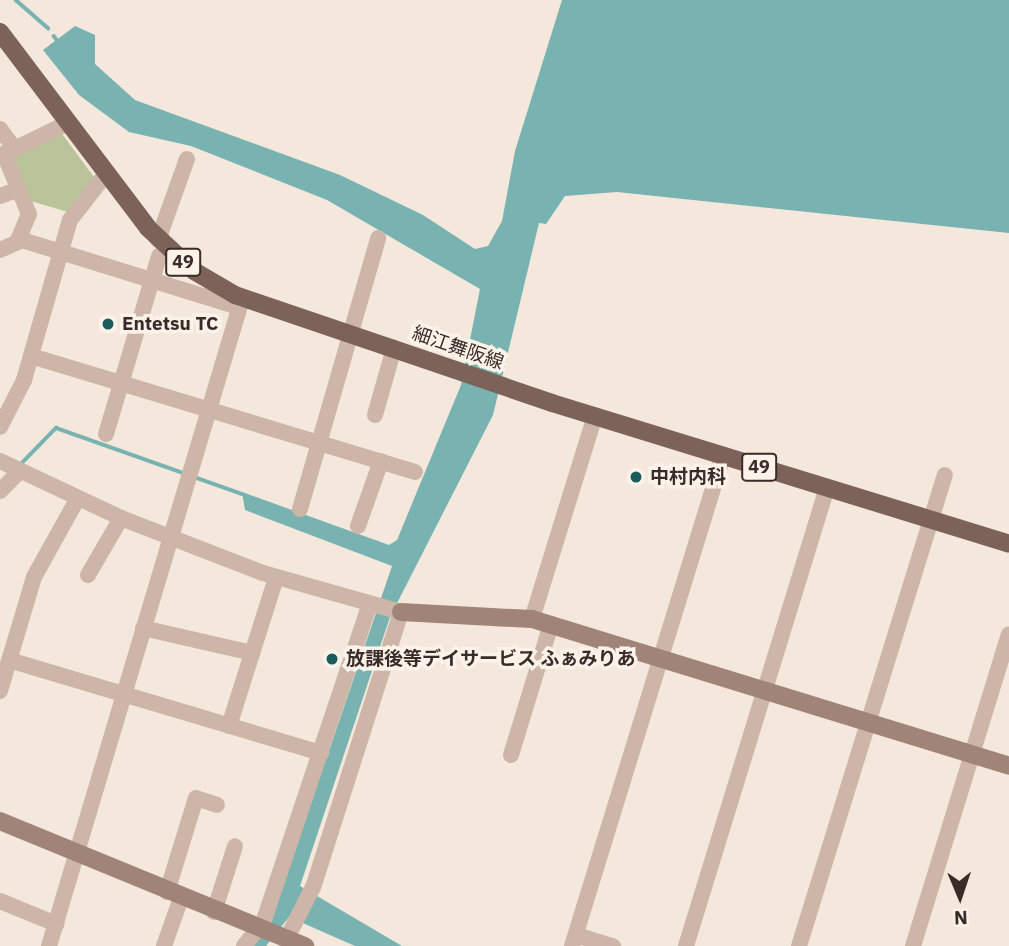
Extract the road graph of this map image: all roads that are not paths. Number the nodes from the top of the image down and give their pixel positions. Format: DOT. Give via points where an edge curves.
graph roads {
  1 [pos="0,32"];
  2 [pos="68,123"];
  3 [pos="0,130"];
  4 [pos="6,153"];
  5 [pos="187,159"];
  6 [pos="106,174"];
  7 [pos="19,189"];
  8 [pos="0,196"];
  9 [pos="378,238"];
  10 [pos="18,240"];
  11 [pos="159,248"];
  12 [pos="0,250"];
  13 [pos="60,252"];
  14 [pos="151,280"];
  15 [pos="240,303"];
  16 [pos="350,335"];
  17 [pos="394,348"];
  18 [pos="32,356"];
  19 [pos="121,383"];
  20 [pos="208,409"];
  21 [pos="375,415"];
  22 [pos="595,416"];
  23 [pos="0,426"];
  24 [pos="106,434"];
  25 [pos="319,442"];
  26 [pos="723,456"];
  27 [pos="0,461"];
  28 [pos="381,461"];
  29 [pos="19,472"];
  30 [pos="415,472"];
  31 [pos="945,475"];
  32 [pos="827,488"];
  33 [pos="0,492"];
  34 [pos="78,498"];
  35 [pos="300,509"];
  36 [pos="121,518"];
  37 [pos="931,520"];
  38 [pos="358,526"];
  39 [pos="170,536"];
  40 [pos="1009,544"];
  41 [pos="88,575"];
  42 [pos="276,578"];
  43 [pos="373,605"];
  44 [pos="399,611"];
  45 [pos="532,619"];
  46 [pos="551,624"];
  47 [pos="143,628"];
  48 [pos="1009,634"];
  49 [pos="252,653"];
  50 [pos="661,659"];
  51 [pos="9,660"];
  52 [pos="0,691"];
  53 [pos="765,691"];
  54 [pos="123,694"];
  55 [pos="868,723"];
  56 [pos="229,726"];
  57 [pos="321,753"];
  58 [pos="510,755"];
  59 [pos="972,755"];
  60 [pos="1009,766"];
  61 [pos="217,805"];
  62 [pos="0,821"];
  63 [pos="235,846"];
  64 [pos="77,854"];
  65 [pos="174,895"];
  66 [pos="0,901"];
  67 [pos="214,912"];
  68 [pos="56,924"];
  69 [pos="276,934"];
  70 [pos="574,940"];
  71 [pos="49,946"];
  72 [pos="164,946"];
  73 [pos="244,946"];
  74 [pos="305,946"];
  75 [pos="613,946"];
  76 [pos="686,946"];
  77 [pos="799,946"];
  78 [pos="913,946"];
  1 -- 2 [label="main road, 細江舞阪線 / 49"];
  2 -- 4 [label="street"];
  2 -- 6 [label="main road, 細江舞阪線 / 49"];
  3 -- 4 [label="street"];
  4 -- 7 [label="street"];
  5 -- 11 [label="street"];
  6 -- 11 [label="main road, 細江舞阪線 / 49"];
  6 -- 13 [label="street" via="76,209"];
  7 -- 8 [label="street"];
  7 -- 10 [label="street" via="29,214"];
  9 -- 16 [label="street"];
  10 -- 12 [label="street"];
  10 -- 13 [label="street"];
  11 -- 14 [label="street"];
  11 -- 15 [label="main road, 細江舞阪線 / 49"];
  13 -- 14 [label="street"];
  13 -- 18 [label="street"];
  14 -- 15 [label="street"];
  14 -- 19 [label="street"];
  15 -- 16 [label="main road, 細江舞阪線 / 49"];
  15 -- 20 [label="street"];
  16 -- 17 [label="main road, 細江舞阪線 / 49"];
  16 -- 25 [label="street"];
  17 -- 21 [label="street"];
  17 -- 22 [label="main road, 細江舞阪線 / 49"];
  18 -- 19 [label="street"];
  18 -- 23 [label="street"];
  19 -- 20 [label="street"];
  19 -- 24 [label="street"];
  20 -- 25 [label="street"];
  20 -- 39 [label="street"];
  22 -- 26 [label="main road, 細江舞阪線 / 49"];
  22 -- 45 [label="street"];
  25 -- 28 [label="street"];
  25 -- 35 [label="street"];
  26 -- 32 [label="main road, 細江舞阪線 / 49"];
  26 -- 50 [label="street"];
  27 -- 29 [label="street"];
  28 -- 30 [label="street"];
  28 -- 38 [label="street"];
  29 -- 33 [label="street"];
  29 -- 34 [label="street"];
  31 -- 37 [label="street"];
  32 -- 37 [label="main road, 細江舞阪線 / 49"];
  32 -- 53 [label="street"];
  34 -- 36 [label="street"];
  34 -- 51 [label="street" via="34,577"];
  36 -- 39 [label="street"];
  36 -- 41 [label="street"];
  37 -- 40 [label="main road, 細江舞阪線 / 49"];
  37 -- 55 [label="street"];
  39 -- 42 [label="street"];
  39 -- 47 [label="street"];
  42 -- 43 [label="street"];
  42 -- 49 [label="street"];
  43 -- 44 [label="street"];
  43 -- 57 [label="street"];
  44 -- 45 [label="street"];
  44 -- 69 [label="street" via="312,891"];
  45 -- 46 [label="street"];
  46 -- 50 [label="street"];
  46 -- 58 [label="street"];
  47 -- 49 [label="street"];
  47 -- 54 [label="street"];
  48 -- 59 [label="street"];
  49 -- 56 [label="street"];
  50 -- 53 [label="street"];
  50 -- 70 [label="street"];
  51 -- 52 [label="street"];
  51 -- 54 [label="street"];
  53 -- 55 [label="street"];
  53 -- 76 [label="street"];
  54 -- 56 [label="street"];
  54 -- 64 [label="street"];
  55 -- 59 [label="street"];
  55 -- 77 [label="street"];
  56 -- 57 [label="street"];
  57 -- 69 [label="street"];
  59 -- 60 [label="street"];
  59 -- 78 [label="street"];
  61 -- 65 [label="street" via="196,798"];
  62 -- 64 [label="street"];
  63 -- 67 [label="street"];
  64 -- 65 [label="street"];
  64 -- 68 [label="street"];
  65 -- 67 [label="street"];
  65 -- 72 [label="street"];
  66 -- 68 [label="street"];
  67 -- 69 [label="street"];
  68 -- 71 [label="street"];
  69 -- 73 [label="street"];
  69 -- 74 [label="street"];
  70 -- 75 [label="street"];
}
